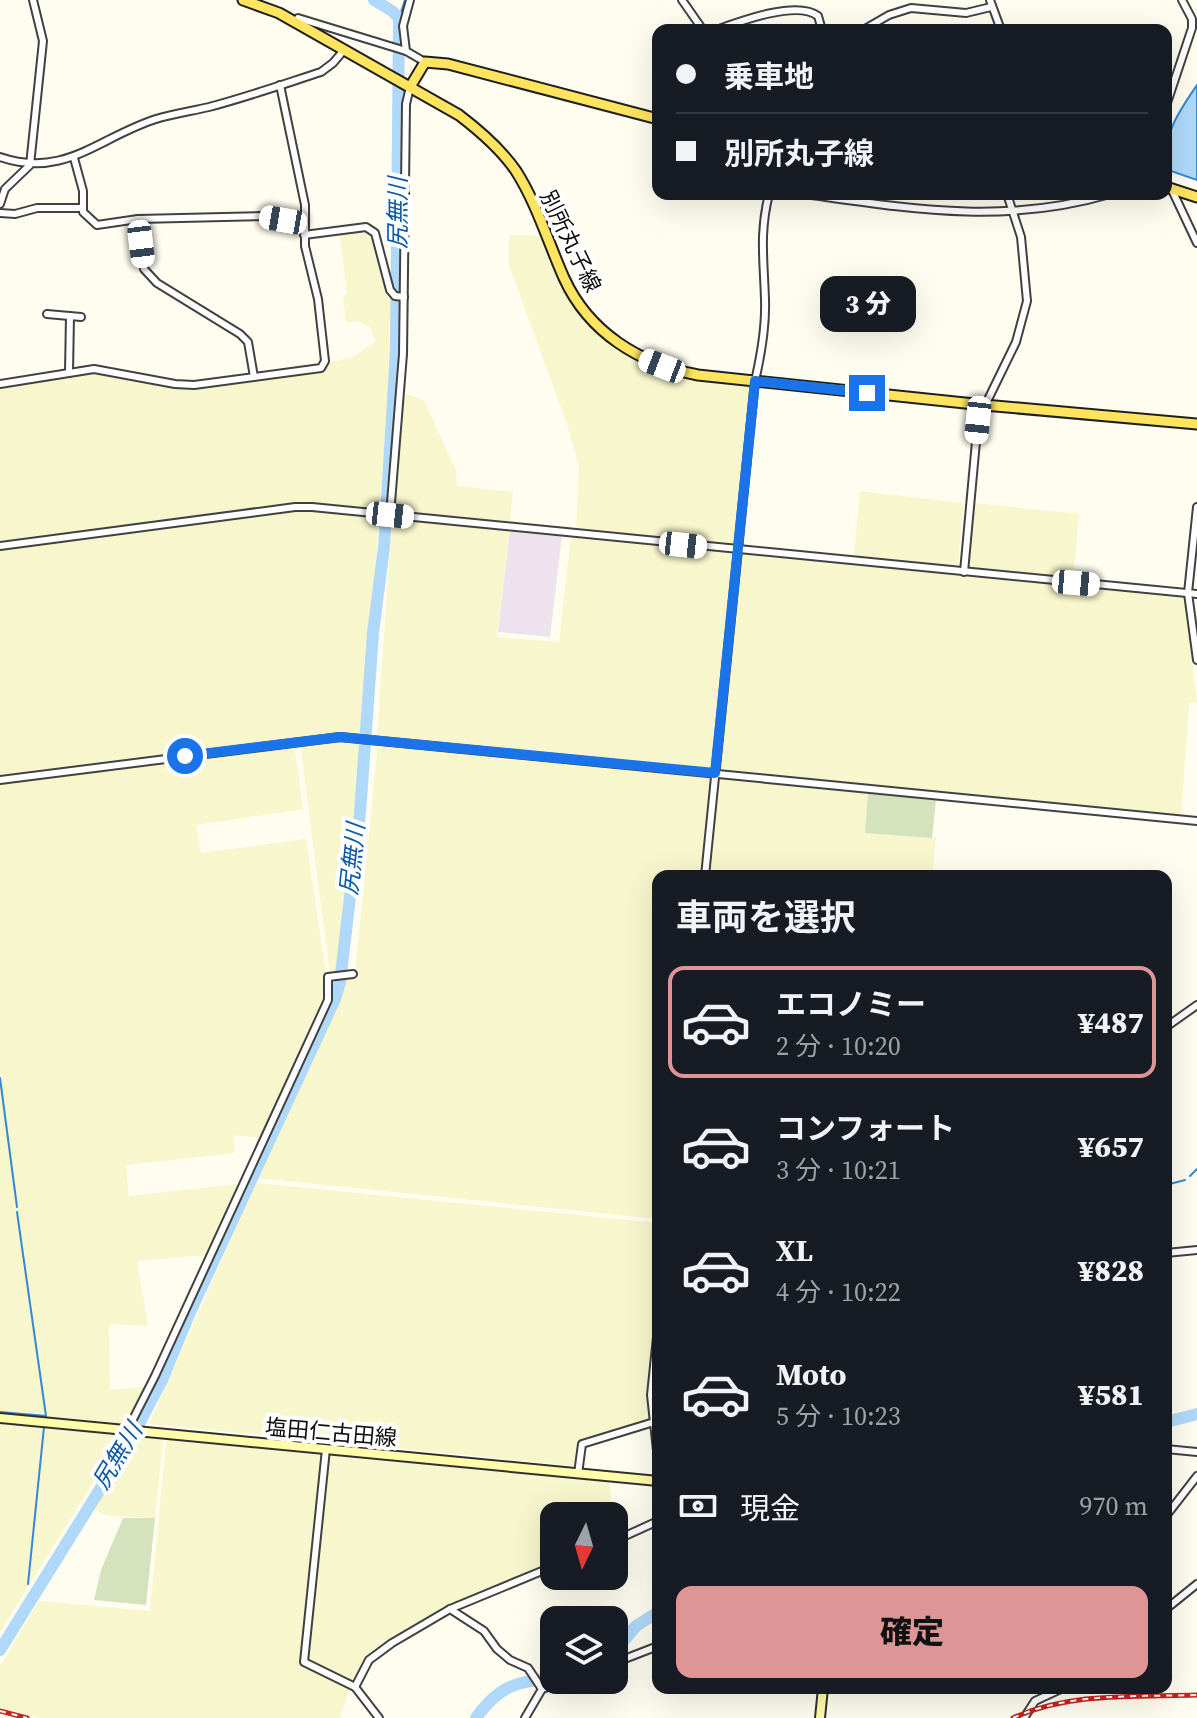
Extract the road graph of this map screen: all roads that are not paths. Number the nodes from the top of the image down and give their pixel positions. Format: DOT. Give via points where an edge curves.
graph roads {
  1 [pos="33,0"];
  2 [pos="243,0"];
  3 [pos="410,0"];
  4 [pos="682,0"];
  5 [pos="1182,0"];
  6 [pos="990,3"];
  7 [pos="298,18"];
  8 [pos="699,24"];
  9 [pos="733,24"];
  10 [pos="820,24"];
  11 [pos="873,24"];
  12 [pos="999,24"];
  13 [pos="324,25"];
  14 [pos="320,36"];
  15 [pos="344,50"];
  16 [pos="401,50"];
  17 [pos="425,62"];
  18 [pos="402,82"];
  19 [pos="280,85"];
  20 [pos="1172,88"];
  21 [pos="652,117"];
  22 [pos="0,157"];
  23 [pos="74,158"];
  24 [pos="30,165"];
  25 [pos="1172,189"];
  26 [pos="1172,194"];
  27 [pos="1197,197"];
  28 [pos="768,200"];
  29 [pos="854,200"];
  30 [pos="1009,200"];
  31 [pos="1090,200"];
  32 [pos="0,204"];
  33 [pos="83,208"];
  34 [pos="1012,212"];
  35 [pos="0,213"];
  36 [pos="138,219"];
  37 [pos="303,223"];
  38 [pos="304,235"];
  39 [pos="1197,243"];
  40 [pos="400,297"];
  41 [pos="47,314"];
  42 [pos="70,316"];
  43 [pos="81,317"];
  44 [pos="69,372"];
  45 [pos="254,377"];
  46 [pos="755,381"];
  47 [pos="0,384"];
  48 [pos="984,405"];
  49 [pos="1197,424"];
  50 [pos="1197,507"];
  51 [pos="390,515"];
  52 [pos="0,546"];
  53 [pos="738,550"];
  54 [pos="964,572"];
  55 [pos="1188,593"];
  56 [pos="1197,594"];
  57 [pos="1197,660"];
  58 [pos="715,773"];
  59 [pos="0,780"];
  60 [pos="1197,821"];
  61 [pos="706,870"];
  62 [pos="350,975"];
  63 [pos="1197,1005"];
  64 [pos="1172,1023"];
  65 [pos="1197,1250"];
  66 [pos="1172,1252"];
  67 [pos="0,1418"];
  68 [pos="652,1423"];
  69 [pos="129,1431"];
  70 [pos="326,1449"];
  71 [pos="1172,1450"];
  72 [pos="1197,1452"];
  73 [pos="578,1474"];
  74 [pos="1197,1476"];
  75 [pos="652,1480"];
  76 [pos="1172,1508"];
  77 [pos="652,1524"];
  78 [pos="628,1535"];
  79 [pos="540,1572"];
  80 [pos="1197,1584"];
  81 [pos="1172,1604"];
  82 [pos="450,1609"];
  83 [pos="652,1648"];
  84 [pos="628,1658"];
  85 [pos="540,1686"];
  86 [pos="355,1687"];
  87 [pos="822,1694"];
  88 [pos="1050,1695"];
  89 [pos="379,1718"];
  90 [pos="525,1718"];
  91 [pos="820,1718"];
  92 [pos="1024,1718"];
  1 -- 24 [label="street" via="43,41"];
  2 -- 14 [label="main road, 別所丸子線"];
  3 -- 16 [label="street"];
  4 -- 8 [label="street"];
  5 -- 20 [label="street" via="1192,28"];
  6 -- 11 [label="street" via="966,13 911,8"];
  6 -- 12 [label="street"];
  7 -- 13 [label="street"];
  9 -- 10 [label="street" via="772,10 806,8"];
  13 -- 14 [label="street"];
  13 -- 16 [label="street"];
  14 -- 15 [label="main road, 別所丸子線"];
  15 -- 18 [label="main road, 別所丸子線"];
  15 -- 19 [label="street" via="321,72"];
  16 -- 17 [label="street"];
  17 -- 18 [label="main road"];
  17 -- 21 [label="main road"];
  18 -- 40 [label="street" via="406,104"];
  18 -- 46 [label="main road, 別所丸子線" via="459,115 504,156 532,201 565,281 607,334 643,359 678,371"];
  19 -- 23 [label="street" via="150,121"];
  19 -- 37 [label="street" via="305,205"];
  22 -- 24 [label="street"];
  23 -- 24 [label="street"];
  23 -- 33 [label="street"];
  24 -- 32 [label="street" via="5,189"];
  25 -- 27 [label="main road"];
  26 -- 39 [label="street"];
  28 -- 46 [label="street" via="761,231 763,336"];
  29 -- 34 [label="street"];
  30 -- 34 [label="street"];
  31 -- 34 [label="street"];
  33 -- 35 [label="street"];
  33 -- 36 [label="street" via="97,225"];
  34 -- 48 [label="street" via="1021,237 1026,313"];
  36 -- 37 [label="street" via="263,216"];
  36 -- 45 [label="street" via="146,273 240,334 248,342"];
  37 -- 38 [label="street"];
  38 -- 40 [label="street" via="366,227 375,233 390,290"];
  38 -- 45 [label="street" via="325,361 321,368"];
  40 -- 51 [label="street" via="403,354"];
  41 -- 42 [label="street"];
  42 -- 43 [label="street"];
  42 -- 44 [label="street"];
  44 -- 45 [label="street" via="94,369 184,385"];
  44 -- 47 [label="street"];
  46 -- 48 [label="main road, 別所丸子線"];
  46 -- 53 [label="street"];
  48 -- 49 [label="main road, 別所丸子線"];
  48 -- 54 [label="street" via="978,420"];
  50 -- 55 [label="street"];
  51 -- 52 [label="street" via="295,507"];
  51 -- 53 [label="street"];
  53 -- 54 [label="street"];
  53 -- 58 [label="street"];
  54 -- 55 [label="street"];
  55 -- 56 [label="street"];
  55 -- 57 [label="street"];
  58 -- 59 [label="street" via="340,737"];
  58 -- 60 [label="street"];
  58 -- 61 [label="street"];
  62 -- 69 [label="street" via="328,977 328,1000"];
  63 -- 64 [label="street"];
  65 -- 66 [label="street"];
  67 -- 69 [label="main road, 塩田仁古田線"];
  68 -- 73 [label="street" via="582,1444"];
  69 -- 70 [label="main road, 塩田仁古田線"];
  70 -- 73 [label="main road, 塩田仁古田線"];
  70 -- 86 [label="street" via="304,1662"];
  71 -- 72 [label="street"];
  73 -- 75 [label="main road, 塩田仁古田線"];
  74 -- 76 [label="street"];
  77 -- 78 [label="street"];
  79 -- 82 [label="street"];
  80 -- 81 [label="street"];
  82 -- 85 [label="street" via="484,1631 510,1660 528,1668"];
  82 -- 86 [label="street" via="376,1652"];
  83 -- 84 [label="street"];
  85 -- 90 [label="street"];
  86 -- 89 [label="street"];
  87 -- 91 [label="main road"];
  88 -- 92 [label="street" via="1035,1701"];
}
